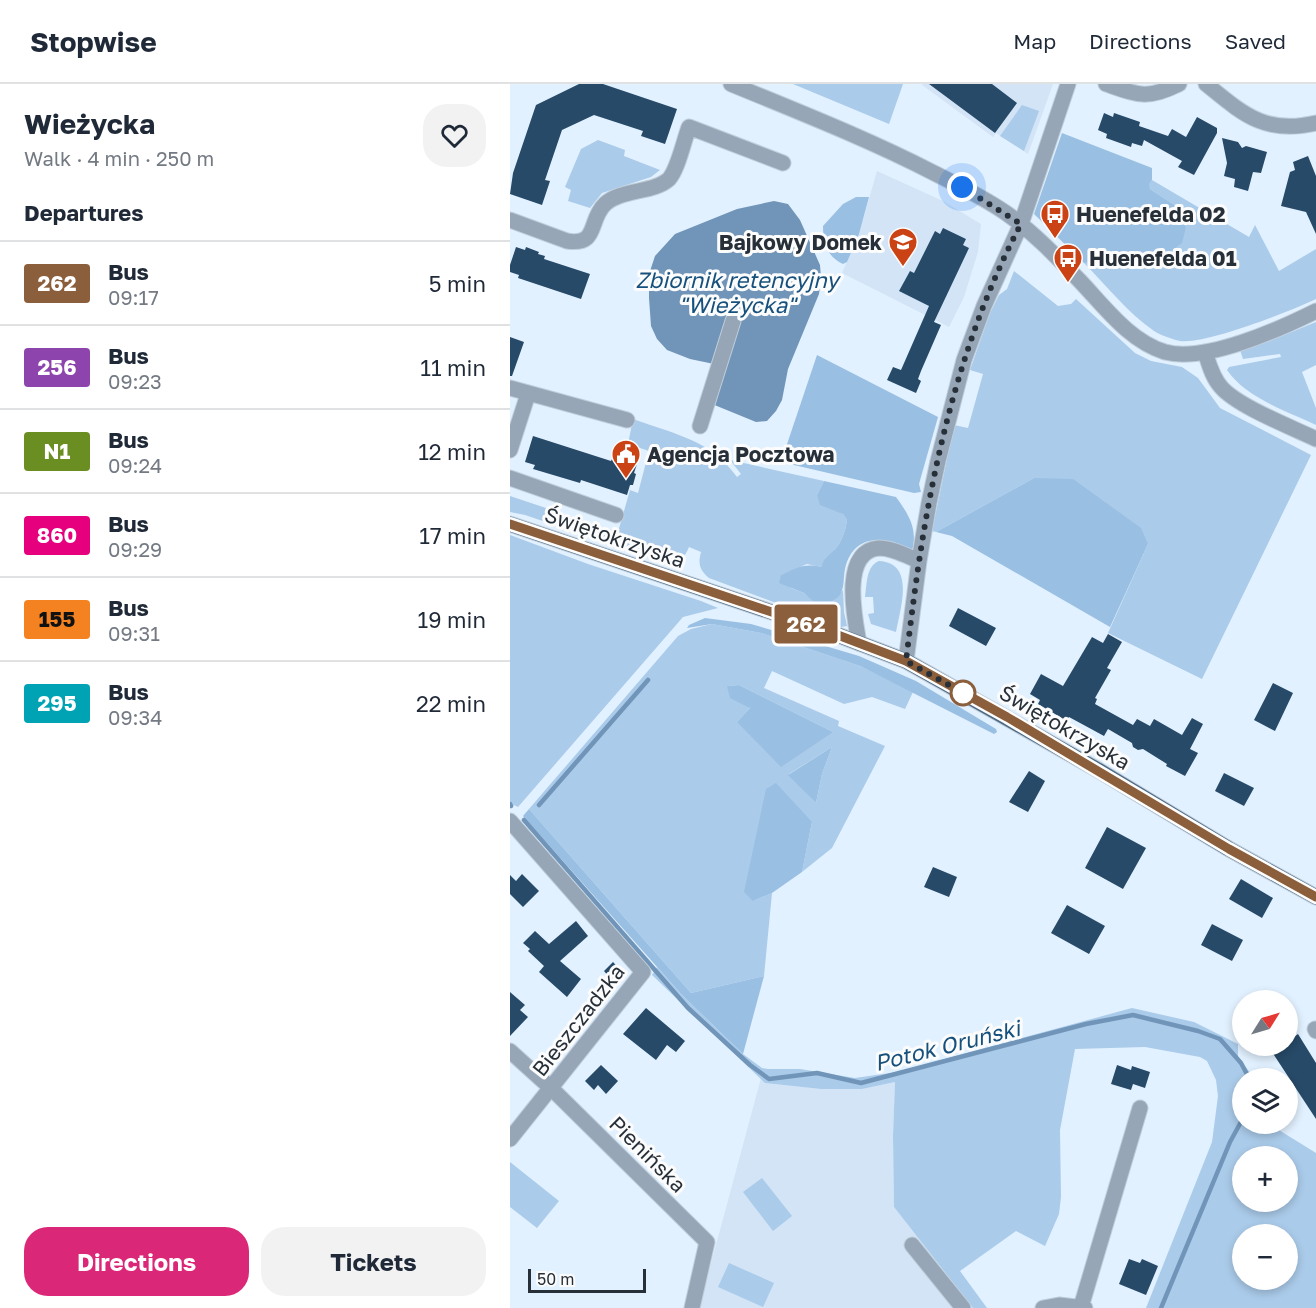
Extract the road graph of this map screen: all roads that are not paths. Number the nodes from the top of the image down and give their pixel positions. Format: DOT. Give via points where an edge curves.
graph roads {
  1 [pos="731,84"];
  2 [pos="1068,84"];
  3 [pos="1106,84"];
  4 [pos="1179,84"];
  5 [pos="1206,84"];
  6 [pos="1316,123"];
  7 [pos="783,163"];
  8 [pos="510,220"];
  9 [pos="1021,224"];
  10 [pos="1316,311"];
  11 [pos="733,321"];
  12 [pos="1205,352"];
  13 [pos="510,388"];
  14 [pos="528,394"];
  15 [pos="627,420"];
  16 [pos="700,426"];
  17 [pos="1316,439"];
  18 [pos="510,450"];
  19 [pos="510,478"];
  20 [pos="616,515"];
  21 [pos="510,524"];
  22 [pos="919,561"];
  23 [pos="859,643"];
  24 [pos="906,661"];
  25 [pos="510,821"];
  26 [pos="1316,897"];
  27 [pos="510,1051"];
  28 [pos="552,1089"];
  29 [pos="1140,1108"];
  30 [pos="510,1139"];
  31 [pos="912,1245"];
  32 [pos="1083,1307"];
  33 [pos="692,1308"];
  34 [pos="963,1308"];
  35 [pos="1043,1308"];
  1 -- 9 [label="street" via="904,158 962,187"];
  2 -- 9 [label="street"];
  3 -- 4 [label="street" via="1140,96"];
  5 -- 6 [label="street" via="1244,115 1270,126 1301,127"];
  7 -- 8 [label="street" via="689,127 670,178 613,198 605,204 584,240 567,241"];
  9 -- 12 [label="street" via="1134,336 1168,352"];
  9 -- 22 [label="street" via="964,360 938,460"];
  10 -- 12 [label="street" via="1245,341"];
  11 -- 16 [label="street"];
  12 -- 17 [label="street" via="1221,387 1247,406"];
  13 -- 14 [label="street"];
  14 -- 15 [label="street"];
  14 -- 18 [label="street"];
  19 -- 20 [label="street"];
  21 -- 23 [label="main road, Świętokrzyska"];
  22 -- 23 [label="street" via="878,548 860,559 853,581"];
  22 -- 24 [label="street"];
  23 -- 24 [label="main road, Świętokrzyska"];
  24 -- 26 [label="main road, Świętokrzyska"];
  25 -- 28 [label="street, Bieszczadzka" via="643,972"];
  27 -- 28 [label="street, Pienińska"];
  28 -- 30 [label="street, Bieszczadzka"];
  28 -- 33 [label="street, Pienińska" via="707,1242"];
  29 -- 32 [label="street"];
  31 -- 34 [label="street"];
  32 -- 35 [label="street"];
}
